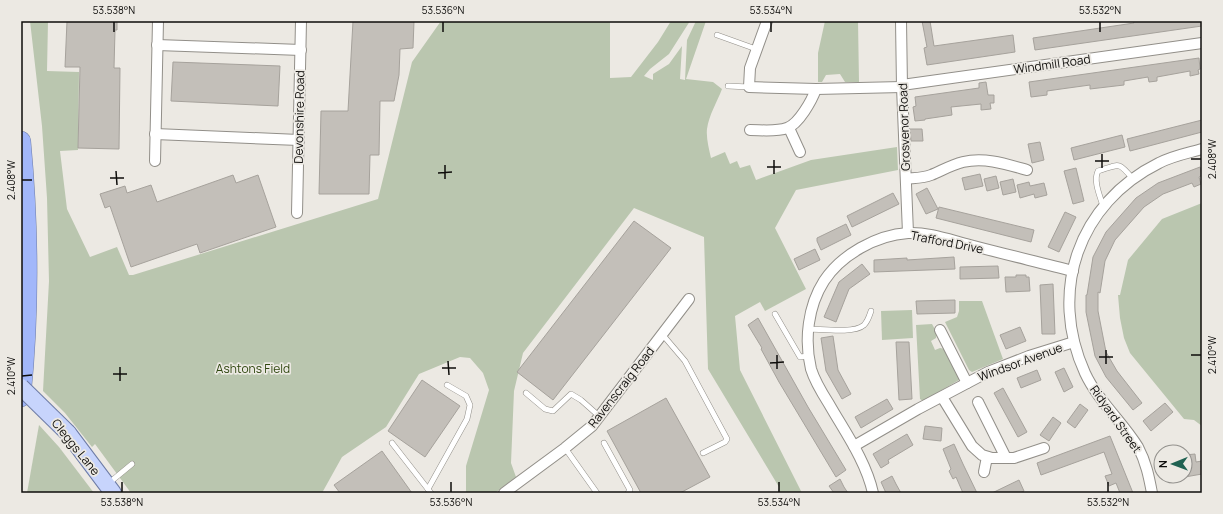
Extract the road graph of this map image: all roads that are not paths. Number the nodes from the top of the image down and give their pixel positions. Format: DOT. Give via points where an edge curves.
graph roads {
  1 [pos="158,21"];
  2 [pos="301,21"];
  3 [pos="767,21"];
  4 [pos="901,21"];
  5 [pos="717,35"];
  6 [pos="1202,43"];
  7 [pos="157,46"];
  8 [pos="756,49"];
  9 [pos="300,50"];
  10 [pos="728,86"];
  11 [pos="902,86"];
  12 [pos="749,87"];
  13 [pos="816,89"];
  14 [pos="789,128"];
  15 [pos="748,129"];
  16 [pos="155,134"];
  17 [pos="299,140"];
  18 [pos="21,141"];
  19 [pos="1202,149"];
  20 [pos="800,152"];
  21 [pos="155,161"];
  22 [pos="1027,170"];
  23 [pos="906,179"];
  24 [pos="1133,179"];
  25 [pos="1103,206"];
  26 [pos="297,213"];
  27 [pos="908,233"];
  28 [pos="1073,271"];
  29 [pos="689,300"];
  30 [pos="871,311"];
  31 [pos="775,314"];
  32 [pos="785,319"];
  33 [pos="779,322"];
  34 [pos="808,328"];
  35 [pos="940,330"];
  36 [pos="662,334"];
  37 [pos="946,341"];
  38 [pos="1074,342"];
  39 [pos="936,345"];
  40 [pos="809,356"];
  41 [pos="967,383"];
  42 [pos="447,385"];
  43 [pos="21,387"];
  44 [pos="526,393"];
  45 [pos="21,397"];
  46 [pos="942,397"];
  47 [pos="978,402"];
  48 [pos="599,416"];
  49 [pos="392,443"];
  50 [pos="604,443"];
  51 [pos="854,446"];
  52 [pos="565,448"];
  53 [pos="1044,448"];
  54 [pos="703,453"];
  55 [pos="987,457"];
  56 [pos="1006,458"];
  57 [pos="132,464"];
  58 [pos="984,472"];
  59 [pos="110,489"];
  60 [pos="429,491"];
  61 [pos="504,493"];
  62 [pos="597,493"];
  63 [pos="629,493"];
  64 [pos="873,493"];
  65 [pos="1152,493"];
  1 -- 7 [label="street"];
  2 -- 9 [label="street, Devonshire Road"];
  3 -- 8 [label="street"];
  4 -- 11 [label="street, Grosvenor Road"];
  5 -- 8 [label="lane"];
  6 -- 11 [label="street, Windmill Road"];
  7 -- 9 [label="street"];
  7 -- 16 [label="street"];
  8 -- 12 [label="street" via="750,68"];
  9 -- 17 [label="street, Devonshire Road"];
  10 -- 12 [label="lane"];
  11 -- 13 [label="street, Windmill Road"];
  11 -- 23 [label="street, Grosvenor Road"];
  12 -- 13 [label="street, Windmill Road"];
  13 -- 14 [label="street" via="809,105"];
  14 -- 15 [label="street"];
  14 -- 20 [label="street"];
  16 -- 17 [label="street"];
  16 -- 21 [label="street"];
  17 -- 26 [label="street, Devonshire Road"];
  18 -- 45 [label="highway" via="27,221 28,288"];
  19 -- 24 [label="street, Ridyard Street" via="1160,162"];
  22 -- 23 [label="street" via="1011,161 976,160 954,165 930,175"];
  23 -- 27 [label="street, Grosvenor Road"];
  24 -- 25 [label="street, Ridyard Street"];
  24 -- 25 [label="lane" via="1122,166 1098,170 1097,186"];
  25 -- 28 [label="street, Ridyard Street" via="1077,252"];
  27 -- 28 [label="street, Trafford Drive" via="950,240"];
  27 -- 34 [label="street, Trafford Drive" via="885,237 841,261 830,272 814,299"];
  28 -- 38 [label="street, Ridyard Street" via="1070,305"];
  29 -- 36 [label="street, Ravenscraig Road"];
  30 -- 34 [label="lane" via="863,326 854,330"];
  31 -- 33 [label="lane"];
  32 -- 33 [label="lane"];
  33 -- 40 [label="lane" via="800,357"];
  34 -- 40 [label="street, Trafford Drive"];
  35 -- 37 [label="street, Windsor Avenue"];
  36 -- 48 [label="street, Ravenscraig Road"];
  36 -- 54 [label="lane" via="685,361 727,439 726,442"];
  37 -- 39 [label="street"];
  37 -- 41 [label="street, Windsor Avenue"];
  38 -- 41 [label="street, Windsor Avenue" via="1029,356"];
  38 -- 65 [label="street, Ridyard Street" via="1092,387 1138,447 1148,470"];
  40 -- 51 [label="street, Trafford Drive" via="816,381"];
  41 -- 46 [label="street, Windsor Avenue"];
  42 -- 60 [label="lane" via="466,396 470,406 467,419"];
  43 -- 59 [label="main road, Cleggs Lane, bridge" via="68,434"];
  44 -- 48 [label="lane" via="545,409 553,412 571,394"];
  46 -- 51 [label="street, Windsor Avenue"];
  46 -- 55 [label="street" via="972,446"];
  47 -- 56 [label="street" via="980,418"];
  48 -- 52 [label="street, Ravenscraig Road" via="592,426"];
  49 -- 60 [label="lane"];
  50 -- 63 [label="lane" via="630,490"];
  51 -- 64 [label="street, Trafford Drive"];
  52 -- 61 [label="street, Ravenscraig Road"];
  52 -- 62 [label="lane"];
  53 -- 56 [label="street"];
  55 -- 56 [label="street"];
  55 -- 58 [label="street"];
  57 -- 59 [label="lane"];
}
